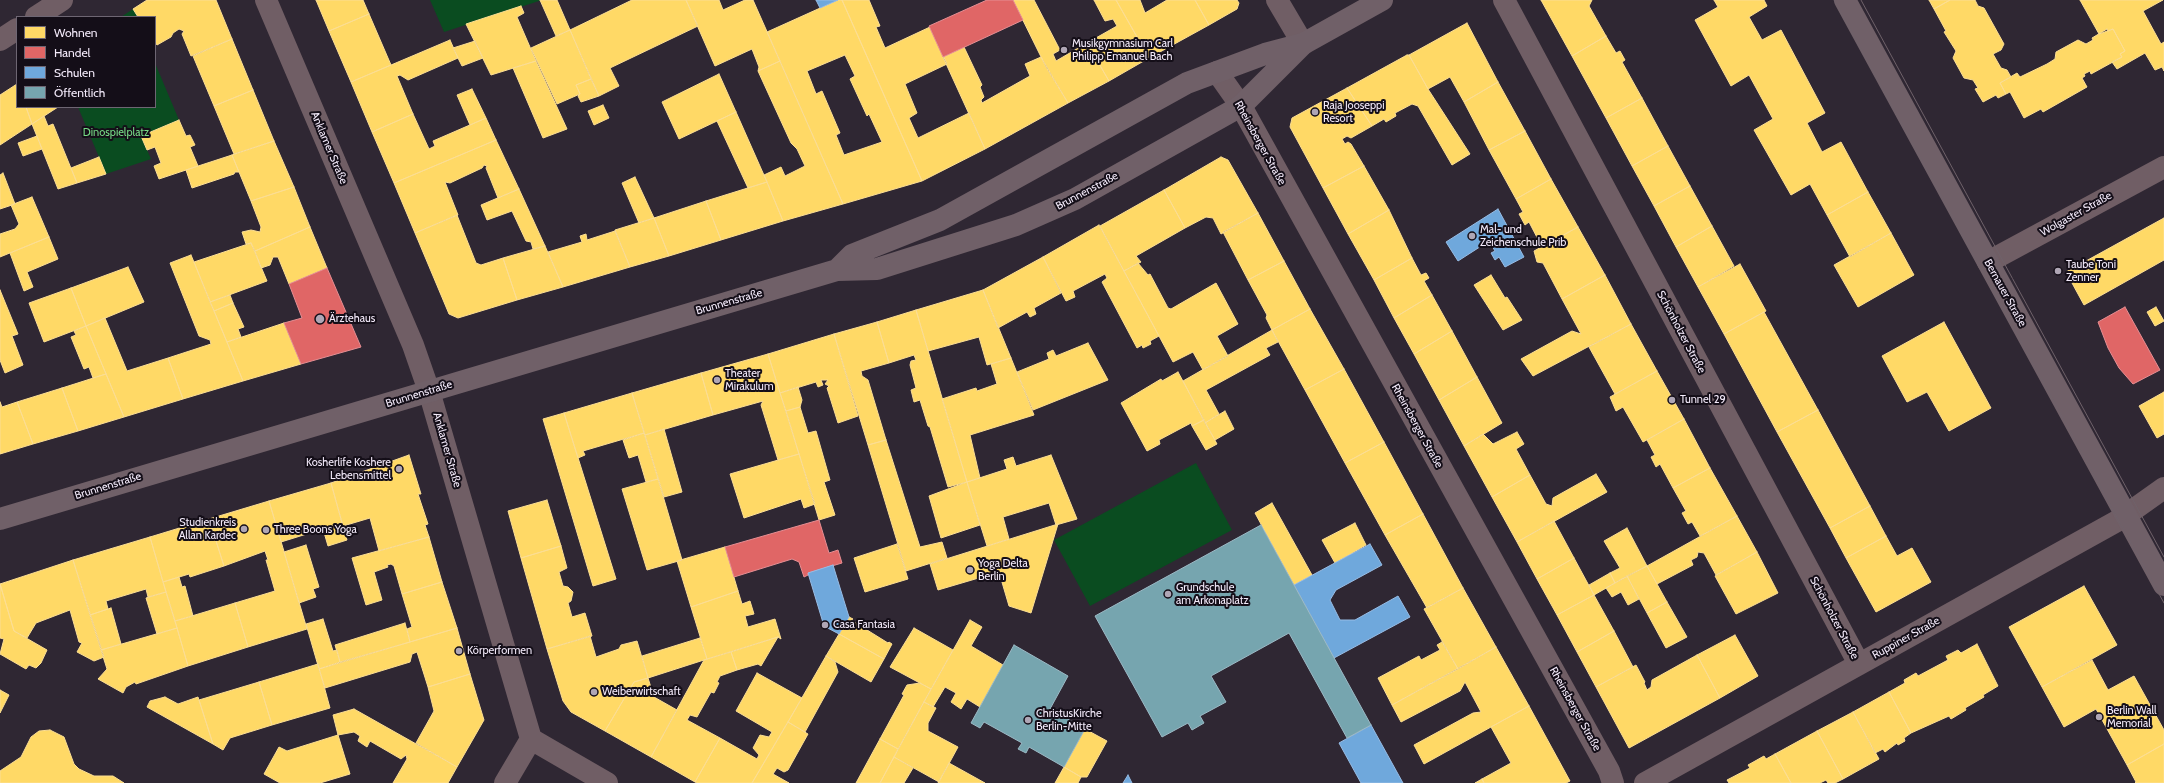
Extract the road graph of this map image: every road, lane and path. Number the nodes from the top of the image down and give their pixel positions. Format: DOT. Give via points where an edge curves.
graph roads {
  1 [pos="62,0"];
  2 [pos="266,0"];
  3 [pos="1277,0"];
  4 [pos="1382,0"];
  5 [pos="1504,0"];
  6 [pos="1846,0"];
  7 [pos="38,16"];
  8 [pos="16,30"];
  9 [pos="0,40"];
  10 [pos="1302,44"];
  11 [pos="1217,72"];
  12 [pos="1241,106"];
  13 [pos="2164,167"];
  14 [pos="1988,262"];
  15 [pos="837,270"];
  16 [pos="429,391"];
  17 [pos="2164,488"];
  18 [pos="2126,515"];
  19 [pos="0,519"];
  20 [pos="2164,585"];
  21 [pos="1859,664"];
  22 [pos="531,739"];
  23 [pos="505,783"];
  24 [pos="607,783"];
  25 [pos="1613,783"];
  26 [pos="1645,783"];
  1 -- 7 [label="street"];
  2 -- 16 [label="street, Anklamer Straße" via="413,345"];
  3 -- 10 [label="street"];
  4 -- 10 [label="main road, Brunnenstraße"];
  5 -- 21 [label="street, Schönholzer Straße"];
  6 -- 14 [label="main road, Bernauer Straße"];
  8 -- 9 [label="street"];
  10 -- 11 [label="main road, Brunnenstraße" via="1264,54"];
  10 -- 12 [label="main road, Brunnenstraße"];
  11 -- 12 [label="street, Rheinsberger Straße"];
  11 -- 15 [label="main road, Brunnenstraße" via="1180,87 940,220 852,255"];
  12 -- 15 [label="main road, Brunnenstraße" via="1076,199 1016,225 878,268"];
  12 -- 25 [label="street, Rheinsberger Straße" via="1609,771"];
  13 -- 14 [label="street, Wolgaster Straße"];
  14 -- 18 [label="main road, Bernauer Straße"];
  15 -- 16 [label="main road, Brunnenstraße"];
  16 -- 19 [label="main road, Brunnenstraße"];
  16 -- 22 [label="street, Anklamer Straße"];
  17 -- 18 [label="street, Ruppiner Straße"];
  18 -- 20 [label="main road, Bernauer Straße"];
  18 -- 21 [label="street, Ruppiner Straße"];
  21 -- 26 [label="street, Ruppiner Straße"];
  22 -- 23 [label="street"];
  22 -- 24 [label="street"];
}
